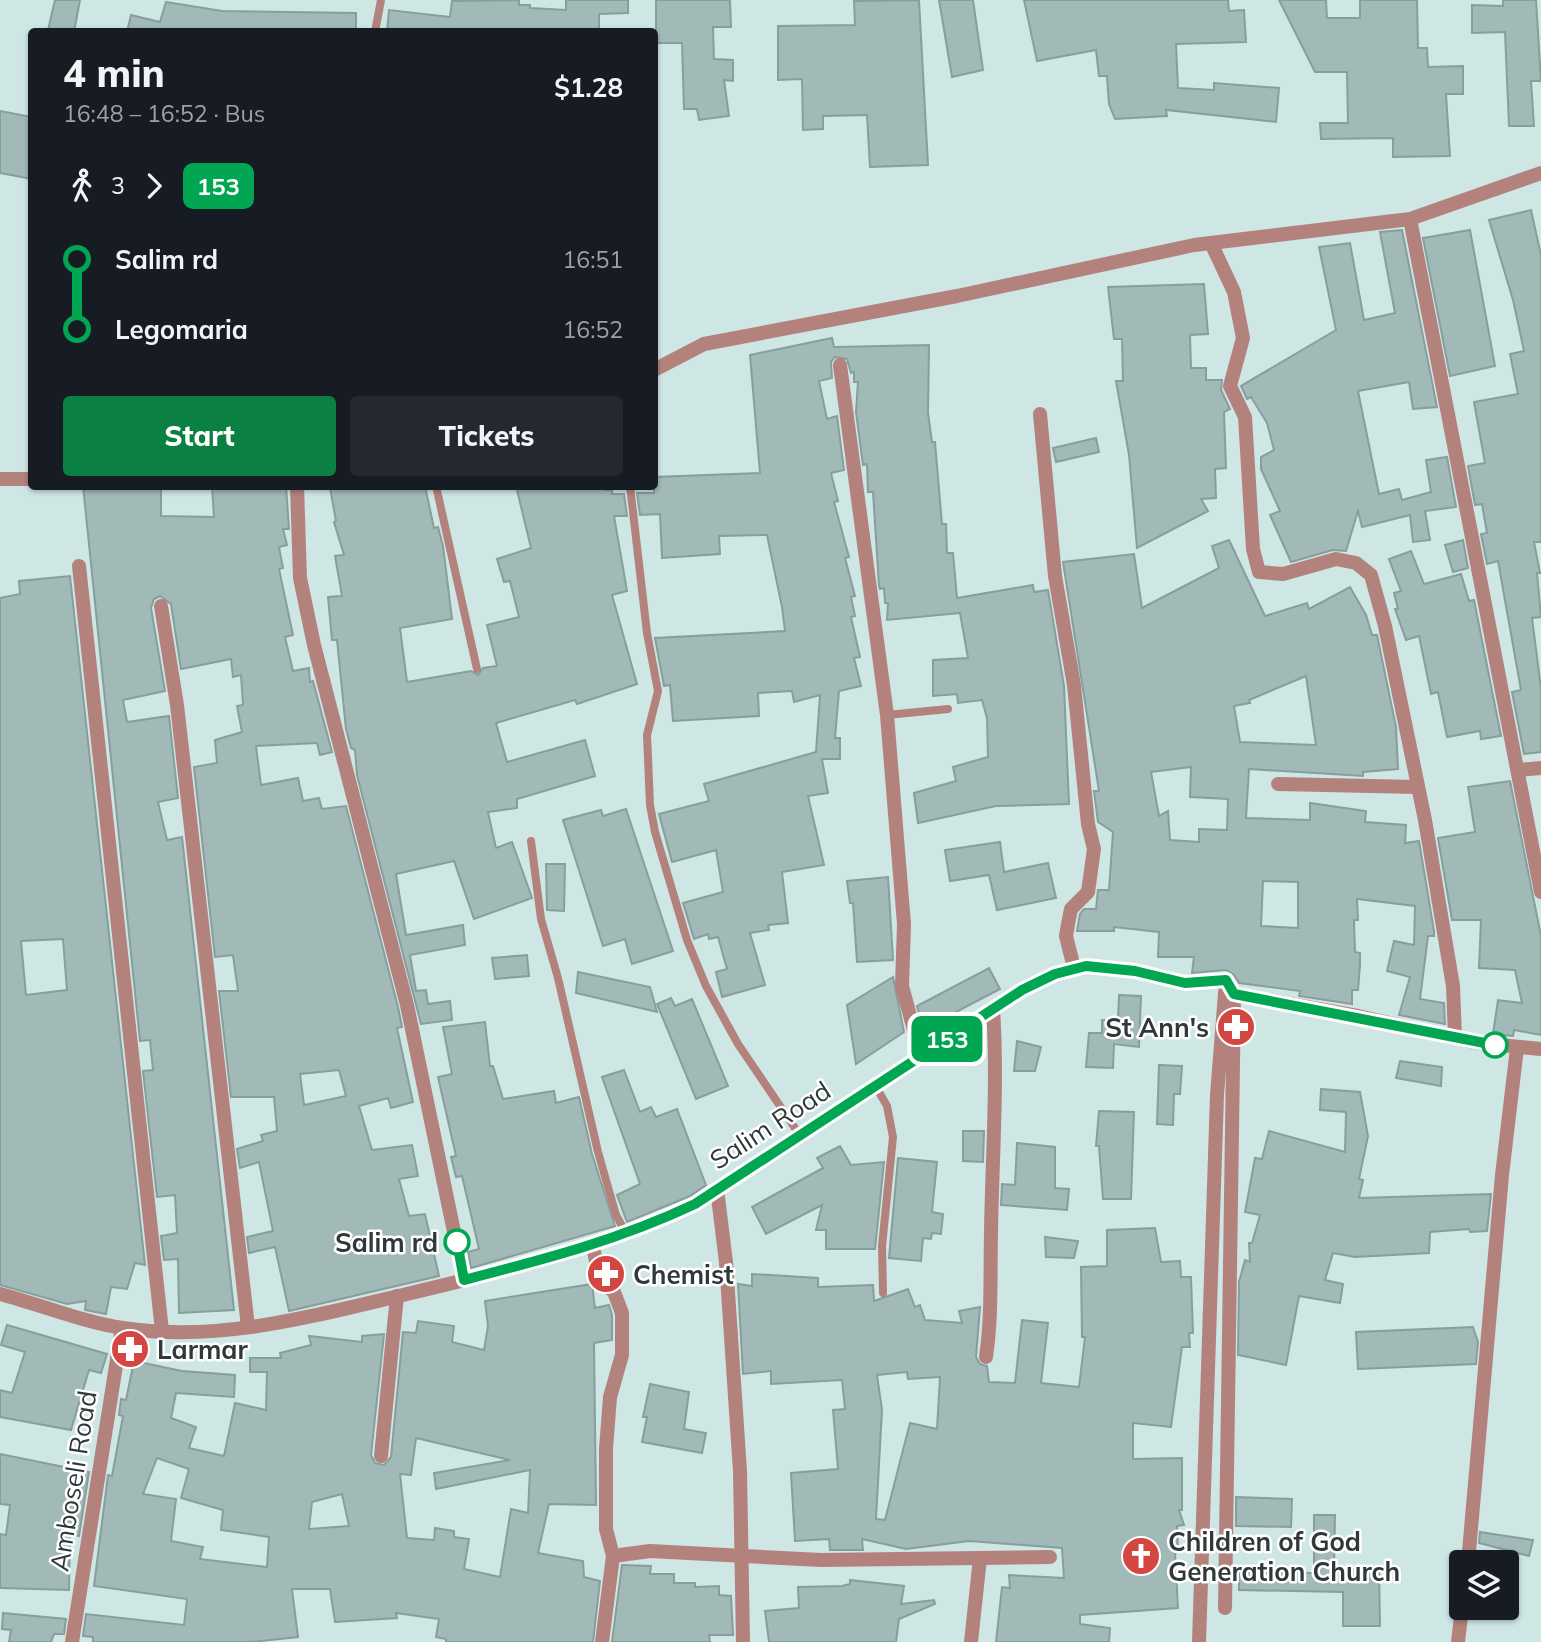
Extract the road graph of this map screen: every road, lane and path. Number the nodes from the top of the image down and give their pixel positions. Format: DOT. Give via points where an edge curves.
graph roads {
  1 [pos="381,0"];
  2 [pos="376,28"];
  3 [pos="1541,173"];
  4 [pos="1410,219"];
  5 [pos="1211,243"];
  6 [pos="840,365"];
  7 [pos="658,368"];
  8 [pos="1040,414"];
  9 [pos="0,479"];
  10 [pos="28,479"];
  11 [pos="298,490"];
  12 [pos="437,490"];
  13 [pos="630,490"];
  14 [pos="79,566"];
  15 [pos="161,606"];
  16 [pos="477,669"];
  17 [pos="948,709"];
  18 [pos="887,715"];
  19 [pos="1541,768"];
  20 [pos="1519,770"];
  21 [pos="1278,784"];
  22 [pos="1417,788"];
  23 [pos="531,841"];
  24 [pos="1541,891"];
  25 [pos="1074,968"];
  26 [pos="1226,980"];
  27 [pos="1234,994"];
  28 [pos="993,1009"];
  29 [pos="1455,1038"];
  30 [pos="1517,1048"];
  31 [pos="1541,1049"];
  32 [pos="921,1056"];
  33 [pos="875,1086"];
  34 [pos="799,1134"];
  35 [pos="717,1189"];
  36 [pos="626,1235"];
  37 [pos="593,1247"];
  38 [pos="464,1280"];
  39 [pos="883,1293"];
  40 [pos="0,1294"];
  41 [pos="397,1296"];
  42 [pos="122,1328"];
  43 [pos="248,1328"];
  44 [pos="162,1331"];
  45 [pos="986,1357"];
  46 [pos="381,1456"];
  47 [pos="1469,1550"];
  48 [pos="740,1554"];
  49 [pos="613,1556"];
  50 [pos="1050,1557"];
  51 [pos="979,1558"];
  52 [pos="1225,1608"];
  53 [pos="1461,1620"];
  54 [pos="72,1642"];
  55 [pos="602,1642"];
  56 [pos="743,1642"];
  57 [pos="971,1642"];
  58 [pos="1199,1642"];
  59 [pos="1458,1642"];
  1 -- 2 [label="lane"];
  3 -- 4 [label="street"];
  4 -- 5 [label="street"];
  4 -- 20 [label="street"];
  5 -- 7 [label="street" via="704,344"];
  5 -- 22 [label="street" via="1234,292 1243,338 1230,386 1245,417 1253,549 1259,572 1283,574 1336,559 1356,563 1371,575"];
  6 -- 18 [label="street"];
  8 -- 25 [label="street" via="1055,576 1094,849 1088,892 1071,909 1068,924 1066,936"];
  9 -- 10 [label="street"];
  11 -- 38 [label="street" via="300,578 314,645 407,1005"];
  12 -- 16 [label="lane"];
  13 -- 34 [label="lane" via="658,691 647,735 655,832 687,940 706,986 738,1044"];
  14 -- 44 [label="street"];
  15 -- 43 [label="street" via="177,705"];
  17 -- 18 [label="lane"];
  18 -- 32 [label="street" via="904,924 902,986"];
  19 -- 20 [label="street"];
  20 -- 24 [label="street"];
  21 -- 22 [label="street"];
  22 -- 29 [label="street" via="1453,986"];
  23 -- 36 [label="lane" via="541,919 598,1152"];
  25 -- 26 [label="street, Salim Road" via="1112,967 1185,983"];
  25 -- 28 [label="street, Salim Road"];
  26 -- 27 [label="street"];
  26 -- 58 [label="street" via="1217,1095"];
  27 -- 29 [label="street"];
  27 -- 52 [label="street"];
  28 -- 32 [label="street, Salim Road"];
  28 -- 45 [label="street" via="996,1129 992,1319"];
  29 -- 30 [label="street"];
  30 -- 31 [label="street"];
  30 -- 47 [label="street"];
  32 -- 33 [label="street, Salim Road"];
  33 -- 34 [label="street, Salim Road"];
  33 -- 39 [label="lane" via="887,1107 893,1137 882,1246"];
  34 -- 35 [label="street, Salim Road"];
  35 -- 36 [label="street, Salim Road"];
  35 -- 48 [label="street" via="740,1471"];
  36 -- 37 [label="street, Salim Road"];
  37 -- 38 [label="street, Salim Road"];
  37 -- 49 [label="street" via="600,1279 614,1292 622,1313 622,1355 610,1397 606,1449 606,1530"];
  38 -- 41 [label="street, Salim Road"];
  40 -- 42 [label="street, Salim Road"];
  41 -- 43 [label="street, Salim Road"];
  41 -- 46 [label="street"];
  42 -- 44 [label="street, Salim Road"];
  42 -- 54 [label="street, Amboseli Road"];
  43 -- 44 [label="street, Salim Road"];
  48 -- 49 [label="street" via="650,1551"];
  48 -- 51 [label="street" via="821,1560"];
  48 -- 56 [label="street"];
  49 -- 55 [label="street"];
  50 -- 51 [label="street"];
  51 -- 57 [label="street"];
  53 -- 59 [label="street"];
}
